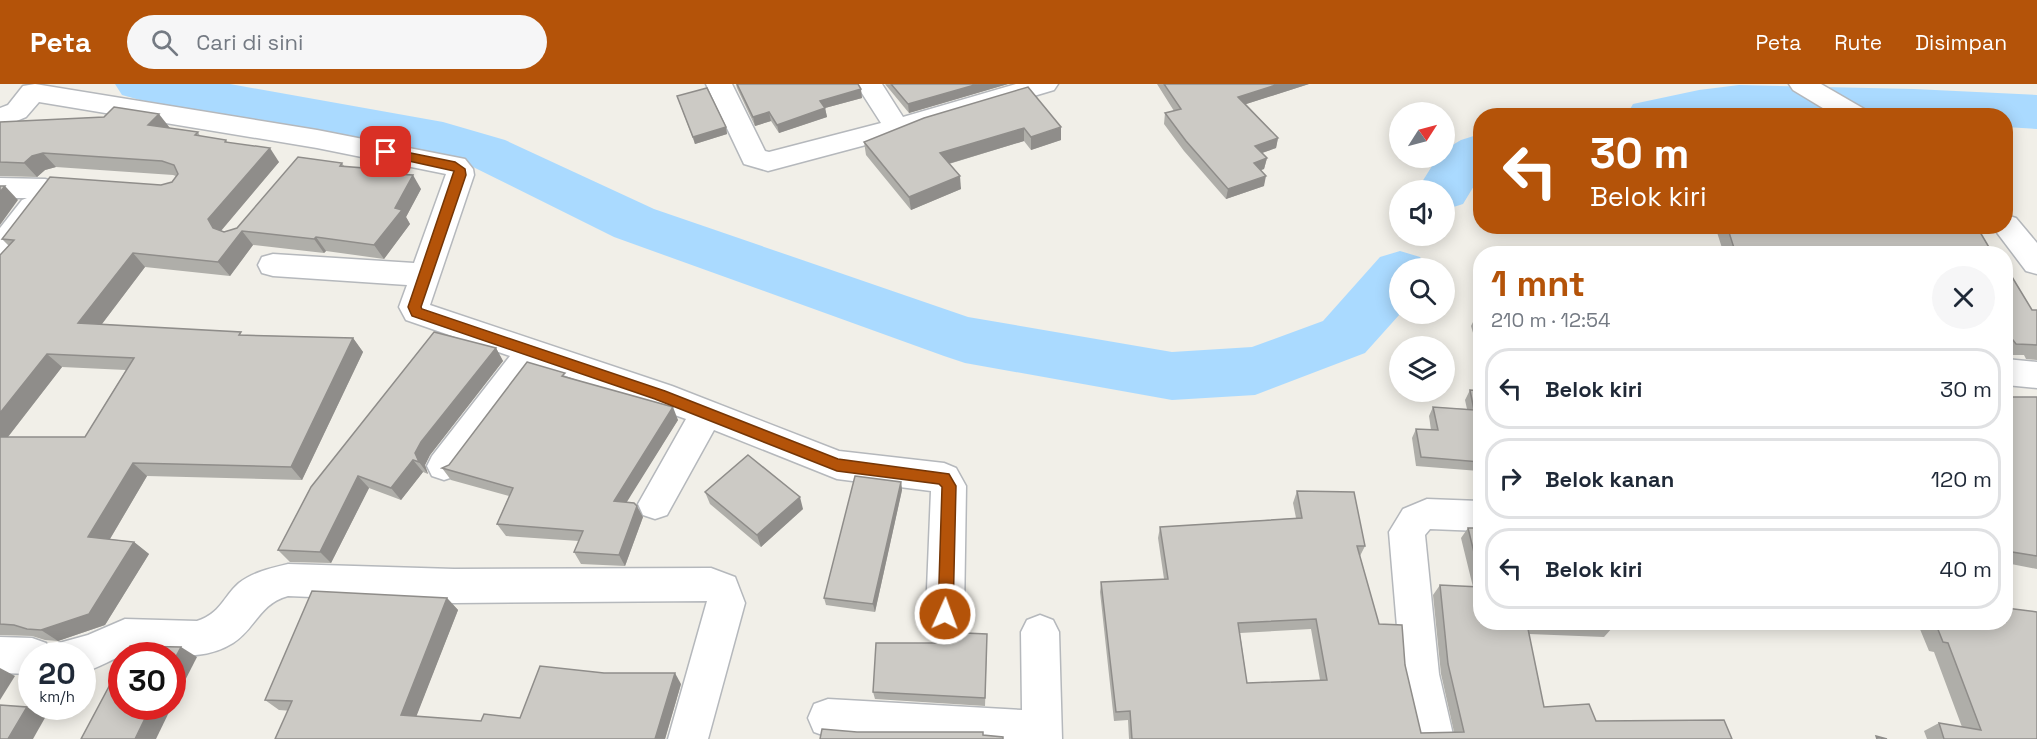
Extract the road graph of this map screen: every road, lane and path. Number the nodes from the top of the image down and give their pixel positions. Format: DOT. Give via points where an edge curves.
graph roads {
  1 [pos="719,84"];
  2 [pos="869,84"];
  3 [pos="1045,84"];
  4 [pos="1802,84"];
  5 [pos="33,88"];
  6 [pos="1843,108"];
  7 [pos="0,119"];
  8 [pos="897,128"];
  9 [pos="317,139"];
  10 [pos="295,165"];
  11 [pos="0,188"];
  12 [pos="2013,234"];
  13 [pos="0,249"];
  14 [pos="2037,263"];
  15 [pos="273,265"];
  16 [pos="426,275"];
  17 [pos="532,351"];
  18 [pos="2013,373"];
  19 [pos="2037,375"];
  20 [pos="706,414"];
  21 [pos="444,466"];
  22 [pos="655,504"];
  23 [pos="1473,516"];
  24 [pos="945,614"];
  25 [pos="1040,632"];
  26 [pos="96,650"];
  27 [pos="0,655"];
  28 [pos="18,656"];
  29 [pos="828,718"];
  30 [pos="1042,735"];
  31 [pos="687,739"];
  32 [pos="1434,739"];
  1 -- 8 [label="street" via="754,157 762,161 775,161"];
  2 -- 8 [label="street"];
  3 -- 8 [label="street"];
  4 -- 6 [label="street"];
  5 -- 7 [label="street" via="17,111"];
  5 -- 9 [label="street"];
  9 -- 10 [label="street"];
  9 -- 16 [label="street" via="459,169"];
  11 -- 13 [label="street" via="58,184"];
  12 -- 14 [label="street"];
  15 -- 16 [label="street"];
  16 -- 17 [label="street" via="414,307 417,312"];
  17 -- 20 [label="street"];
  17 -- 21 [label="street"];
  18 -- 19 [label="street"];
  20 -- 22 [label="street"];
  20 -- 24 [label="street" via="837,465 946,480 949,486"];
  23 -- 32 [label="street" via="1427,514 1415,520 1407,532 1420,674"];
  25 -- 30 [label="street"];
  26 -- 31 [label="street" via="125,636 197,639 219,631 251,596 268,585 288,580 454,586 711,585 722,589 726,603"];
  27 -- 28 [label="street"];
  29 -- 30 [label="street"];
}
